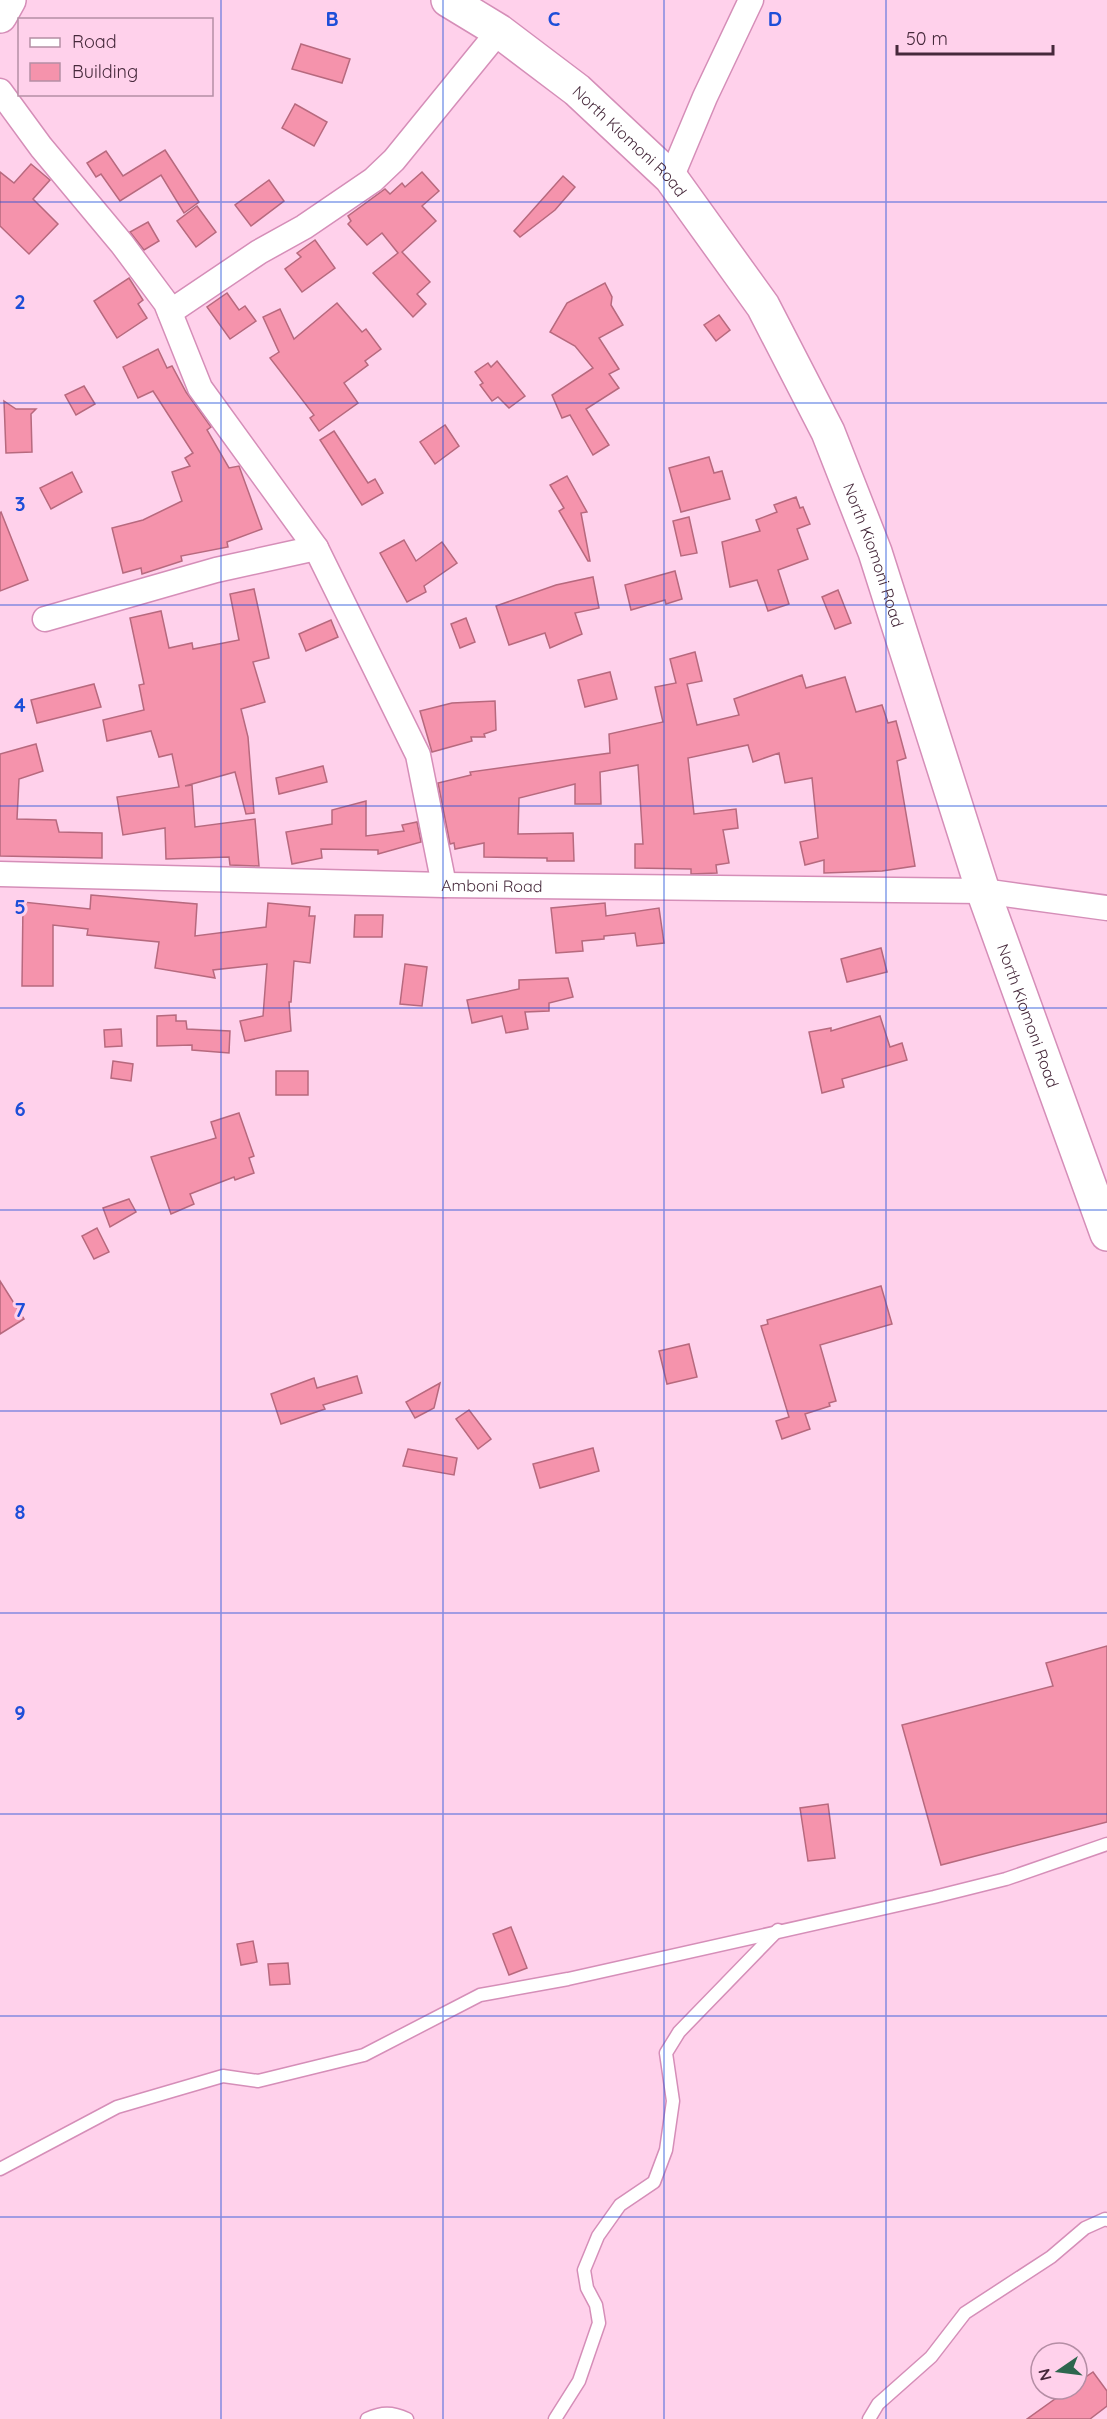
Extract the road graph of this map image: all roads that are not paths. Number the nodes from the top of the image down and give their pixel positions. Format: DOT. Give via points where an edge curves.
graph roads {
  1 [pos="9,0"];
  2 [pos="448,0"];
  3 [pos="751,0"];
  4 [pos="0,16"];
  5 [pos="499,31"];
  6 [pos="0,91"];
  7 [pos="671,178"];
  8 [pos="170,312"];
  9 [pos="316,548"];
  10 [pos="45,619"];
  11 [pos="0,874"];
  12 [pos="444,885"];
  13 [pos="983,891"];
  14 [pos="1107,908"];
  15 [pos="1107,1234"];
  16 [pos="1107,1844"];
  17 [pos="778,1930"];
  18 [pos="0,2169"];
  19 [pos="1107,2220"];
  20 [pos="368,2419"];
  21 [pos="407,2419"];
  22 [pos="555,2419"];
  23 [pos="869,2419"];
  1 -- 4 [label="main road"];
  2 -- 5 [label="main road, North Kiomoni Road"];
  3 -- 7 [label="street"];
  5 -- 7 [label="main road, North Kiomoni Road" via="577,90"];
  5 -- 8 [label="street" via="394,160 373,180"];
  6 -- 8 [label="street" via="122,244"];
  7 -- 13 [label="main road, North Kiomoni Road" via="763,306 828,432 875,552"];
  8 -- 9 [label="street" via="200,388"];
  9 -- 10 [label="street" via="216,570"];
  9 -- 12 [label="street" via="418,755"];
  11 -- 12 [label="street, Amboni Road"];
  12 -- 13 [label="street, Amboni Road"];
  13 -- 14 [label="street, Amboni Road"];
  13 -- 15 [label="main road, North Kiomoni Road"];
  16 -- 17 [label="lane" via="1006,1879"];
  17 -- 18 [label="lane" via="568,1979 480,1995 364,2055 258,2081 223,2076 117,2107"];
  17 -- 22 [label="lane" via="679,2032 666,2053 673,2101 666,2150 654,2182 620,2205 598,2236 584,2270 598,2323 579,2381"];
  19 -- 23 [label="lane" via="1085,2228 1051,2257 965,2313 930,2357 878,2404"];
  20 -- 21 [label="lane" via="381,2413"];
}
